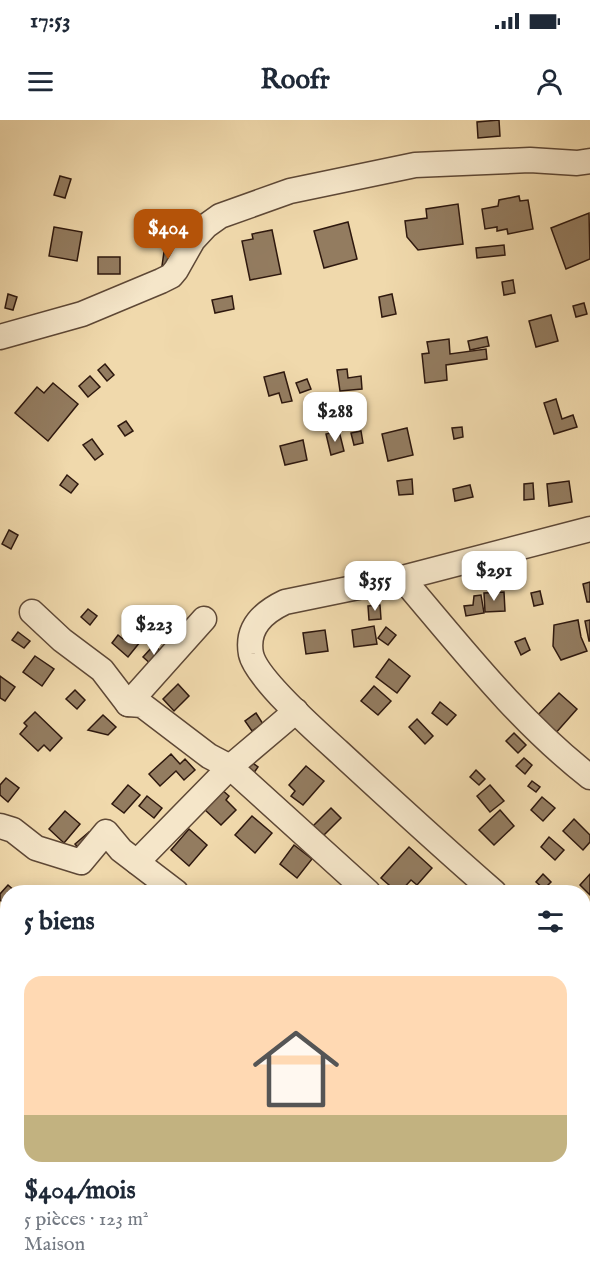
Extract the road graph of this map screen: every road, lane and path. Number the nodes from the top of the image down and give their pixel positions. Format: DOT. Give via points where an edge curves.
graph roads {
  1 [pos="590,161"];
  2 [pos="0,337"];
  3 [pos="590,529"];
  4 [pos="402,578"];
  5 [pos="32,612"];
  6 [pos="204,619"];
  7 [pos="128,704"];
  8 [pos="296,711"];
  9 [pos="230,767"];
  10 [pos="590,777"];
  11 [pos="0,826"];
  12 [pos="137,862"];
  13 [pos="167,885"];
  14 [pos="360,885"];
  15 [pos="486,885"];
  1 -- 2 [label="street" via="415,165 290,191 220,216 206,226 192,240 171,276 82,314"];
  3 -- 4 [label="street"];
  4 -- 8 [label="street" via="285,602 268,610 257,623 251,637 255,666"];
  4 -- 10 [label="street" via="529,723"];
  5 -- 7 [label="street" via="102,670"];
  6 -- 7 [label="street"];
  7 -- 9 [label="street" via="142,705 209,756"];
  8 -- 9 [label="street"];
  8 -- 15 [label="street"];
  9 -- 12 [label="street"];
  9 -- 14 [label="street"];
  11 -- 12 [label="street" via="36,848 81,862 106,832"];
  12 -- 13 [label="street"];
}
